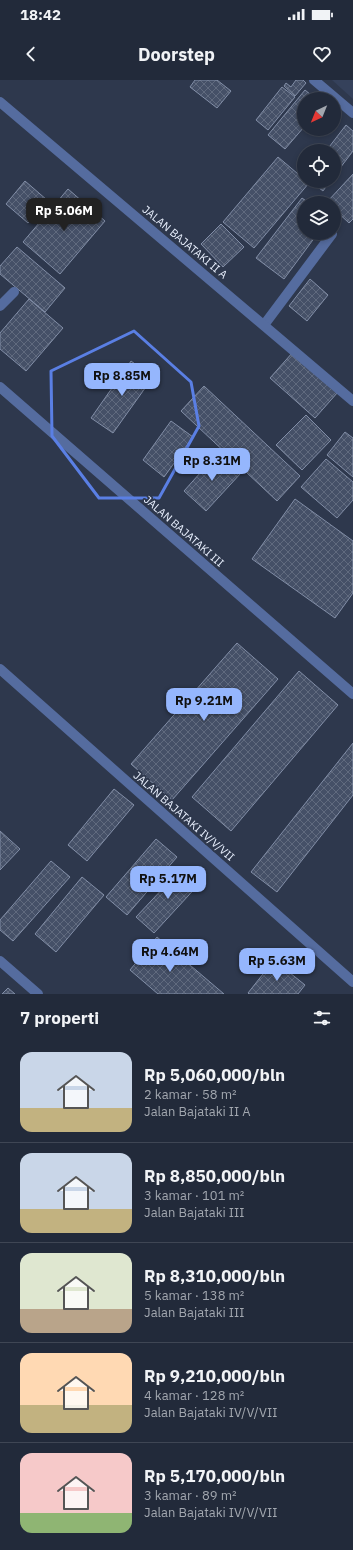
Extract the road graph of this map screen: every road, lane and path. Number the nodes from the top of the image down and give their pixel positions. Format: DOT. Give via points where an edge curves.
graph roads {
  1 [pos="314,80"];
  2 [pos="0,102"];
  3 [pos="353,113"];
  4 [pos="328,240"];
  5 [pos="14,292"];
  6 [pos="0,306"];
  7 [pos="264,325"];
  8 [pos="0,387"];
  9 [pos="353,402"];
  10 [pos="0,669"];
  11 [pos="353,694"];
  12 [pos="0,961"];
  13 [pos="353,982"];
  14 [pos="38,994"];
  1 -- 3 [label="street"];
  2 -- 7 [label="street, JALAN BAJATAKI II A"];
  4 -- 7 [label="street"];
  5 -- 6 [label="street"];
  7 -- 9 [label="street, JALAN BAJATAKI II A"];
  8 -- 11 [label="street, JALAN BAJATAKI III"];
  10 -- 13 [label="street, JALAN BAJATAKI IV/V/VII"];
  12 -- 14 [label="street"];
}
